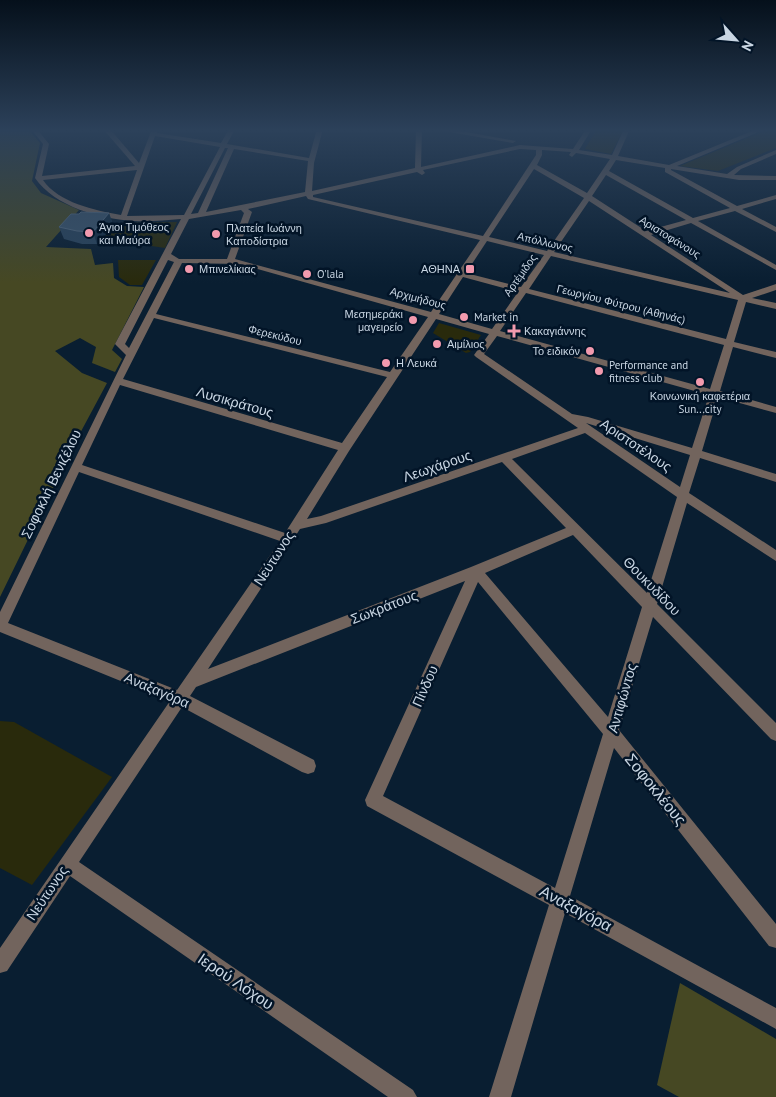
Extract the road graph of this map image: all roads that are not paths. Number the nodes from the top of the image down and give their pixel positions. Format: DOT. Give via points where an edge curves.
graph roads {
  1 [pos="40,180"];
  2 [pos="136,180"];
  3 [pos="206,180"];
  4 [pos="217,180"];
  5 [pos="310,180"];
  6 [pos="377,180"];
  7 [pos="523,180"];
  8 [pos="558,180"];
  9 [pos="599,180"];
  10 [pos="620,180"];
  11 [pos="688,180"];
  12 [pos="726,180"];
  13 [pos="776,184"];
  14 [pos="309,195"];
  15 [pos="588,197"];
  16 [pos="776,197"];
  17 [pos="736,208"];
  18 [pos="245,210"];
  19 [pos="201,216"];
  20 [pos="123,218"];
  21 [pos="187,218"];
  22 [pos="693,220"];
  23 [pos="776,230"];
  24 [pos="645,234"];
  25 [pos="483,239"];
  26 [pos="549,254"];
  27 [pos="168,255"];
  28 [pos="179,261"];
  29 [pos="230,261"];
  30 [pos="776,268"];
  31 [pos="460,274"];
  32 [pos="776,287"];
  33 [pos="524,290"];
  34 [pos="743,298"];
  35 [pos="776,306"];
  36 [pos="151,315"];
  37 [pos="434,315"];
  38 [pos="495,332"];
  39 [pos="729,343"];
  40 [pos="131,355"];
  41 [pos="776,355"];
  42 [pos="480,357"];
  43 [pos="393,376"];
  44 [pos="117,381"];
  45 [pos="714,393"];
  46 [pos="776,410"];
  47 [pos="569,417"];
  48 [pos="586,429"];
  49 [pos="344,448"];
  50 [pos="696,453"];
  51 [pos="505,458"];
  52 [pos="76,467"];
  53 [pos="776,478"];
  54 [pos="683,495"];
  55 [pos="295,526"];
  56 [pos="574,530"];
  57 [pos="288,538"];
  58 [pos="776,556"];
  59 [pos="476,571"];
  60 [pos="649,607"];
  61 [pos="0,626"];
  62 [pos="192,682"];
  63 [pos="181,699"];
  64 [pos="612,733"];
  65 [pos="776,734"];
  66 [pos="308,766"];
  67 [pos="374,800"];
  68 [pos="67,864"];
  69 [pos="560,900"];
  70 [pos="776,939"];
  71 [pos="0,964"];
  72 [pos="776,1020"];
  73 [pos="406,1097"];
  74 [pos="500,1097"];
  1 -- 20 [label="street" via="58,197 93,212"];
  2 -- 20 [label="street"];
  3 -- 21 [label="street"];
  4 -- 19 [label="street"];
  5 -- 14 [label="street"];
  6 -- 14 [label="street"];
  7 -- 25 [label="street, Νεύτωνος"];
  8 -- 15 [label="street, Αριστοφάνους"];
  9 -- 15 [label="street, Αρτέμιδος"];
  10 -- 22 [label="street"];
  11 -- 17 [label="street"];
  12 -- 13 [label="street"];
  14 -- 18 [label="street"];
  14 -- 25 [label="street, Απόλλωνος"];
  15 -- 24 [label="street, Αριστοφάνους"];
  15 -- 26 [label="street, Αρτέμιδος"];
  16 -- 17 [label="street"];
  17 -- 22 [label="street"];
  17 -- 23 [label="street"];
  18 -- 19 [label="street"];
  18 -- 29 [label="street"];
  19 -- 21 [label="street"];
  20 -- 21 [label="street"];
  21 -- 27 [label="street"];
  22 -- 24 [label="street"];
  22 -- 30 [label="street"];
  24 -- 34 [label="street, Αριστοφάνους"];
  25 -- 26 [label="street, Απόλλωνος"];
  25 -- 31 [label="street, Νεύτωνος"];
  26 -- 33 [label="street, Αρτέμιδος"];
  26 -- 34 [label="street, Απόλλωνος"];
  27 -- 28 [label="street, Αρχιμήδους"];
  27 -- 40 [label="street" via="120,344"];
  28 -- 29 [label="street, Αρχιμήδους"];
  28 -- 36 [label="street, Σοφοκλή Βενιζέλου"];
  29 -- 37 [label="street, Αρχιμήδους"];
  31 -- 33 [label="street, Γεωργίου Φύτρου (Αθηνάς)"];
  31 -- 37 [label="street, Νεύτωνος"];
  32 -- 34 [label="street"];
  33 -- 38 [label="street, Αρτέμιδος"];
  33 -- 39 [label="street, Γεωργίου Φύτρου (Αθηνάς)"];
  34 -- 35 [label="street, Απόλλωνος"];
  34 -- 39 [label="street, Αντιφώντος"];
  36 -- 40 [label="street, Σοφοκλή Βενιζέλου"];
  36 -- 43 [label="street, Φερεκύδου"];
  37 -- 38 [label="street, Αρχιμήδους"];
  37 -- 43 [label="street, Νεύτωνος"];
  38 -- 42 [label="street, Αρτέμιδος"];
  38 -- 45 [label="street, Αρχιμήδους"];
  39 -- 41 [label="street, Γεωργίου Φύτρου (Αθηνάς)"];
  39 -- 45 [label="street, Αντιφώντος"];
  40 -- 44 [label="street, Σοφοκλή Βενιζέλου"];
  42 -- 47 [label="street, Αριστοτέλους"];
  43 -- 49 [label="street, Νεύτωνος"];
  44 -- 49 [label="street, Λυσικράτους"];
  44 -- 52 [label="street, Σοφοκλή Βενιζέλου"];
  45 -- 46 [label="street, Αρχιμήδους"];
  45 -- 50 [label="street, Αντιφώντος"];
  47 -- 48 [label="street, Αριστοτέλους"];
  47 -- 50 [label="street"];
  48 -- 51 [label="street, Λεωχάρους"];
  48 -- 54 [label="street, Αριστοτέλους"];
  49 -- 55 [label="street, Νεύτωνος"];
  50 -- 53 [label="street"];
  50 -- 54 [label="street, Αντιφώντος"];
  51 -- 55 [label="street, Λεωχάρους" via="322,520"];
  51 -- 56 [label="street, Θουκυδίδου"];
  52 -- 57 [label="street"];
  52 -- 61 [label="street, Σοφοκλή Βενιζέλου"];
  54 -- 58 [label="street, Αριστοτέλους"];
  54 -- 60 [label="street, Αντιφώντος"];
  55 -- 57 [label="street, Νεύτωνος"];
  56 -- 59 [label="street, Σωκράτους"];
  56 -- 60 [label="street, Θουκυδίδου"];
  57 -- 62 [label="street, Νεύτωνος"];
  59 -- 62 [label="street, Σωκράτους"];
  59 -- 64 [label="street, Σοφοκλέους"];
  59 -- 67 [label="street, Πίνδου"];
  60 -- 64 [label="street, Αντιφώντος"];
  60 -- 65 [label="street, Θουκυδίδου"];
  61 -- 63 [label="street, Αναξαγόρα"];
  62 -- 63 [label="street, Νεύτωνος"];
  63 -- 66 [label="street, Αναξαγόρα"];
  63 -- 68 [label="street, Νεύτωνος"];
  64 -- 69 [label="street, Αντιφώντος"];
  64 -- 70 [label="street, Σοφοκλέους"];
  67 -- 69 [label="street, Αναξαγόρα"];
  68 -- 71 [label="street, Νεύτωνος"];
  68 -- 73 [label="street, Ιερού Λόχου"];
  69 -- 72 [label="street, Αναξαγόρα"];
  69 -- 74 [label="street, Αντιφώντος"];
}
